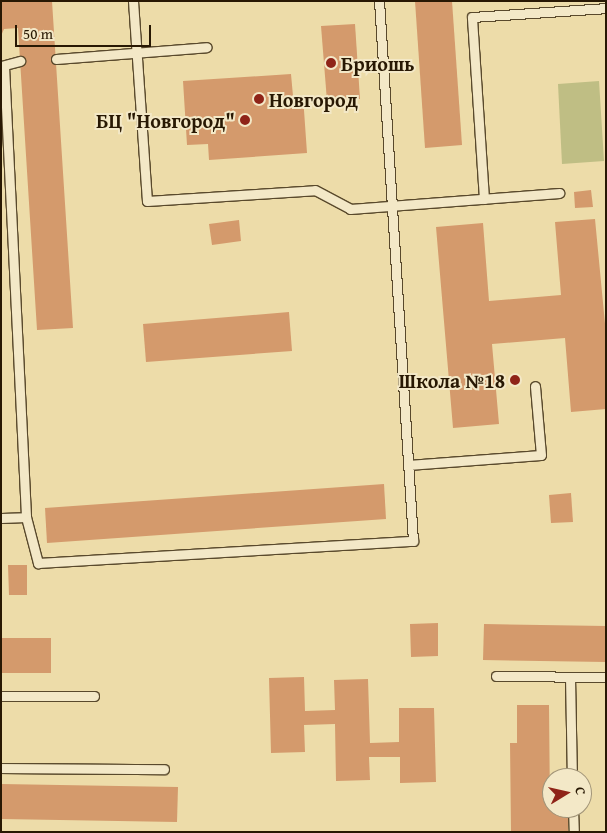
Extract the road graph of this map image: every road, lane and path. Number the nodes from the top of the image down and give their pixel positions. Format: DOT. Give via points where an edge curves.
graph roads {
  1 [pos="133,1"];
  2 [pos="379,1"];
  3 [pos="606,8"];
  4 [pos="207,47"];
  5 [pos="136,53"];
  6 [pos="56,59"];
  7 [pos="20,61"];
  8 [pos="3,66"];
  9 [pos="559,193"];
  10 [pos="484,199"];
  11 [pos="390,206"];
  12 [pos="535,386"];
  13 [pos="408,465"];
  14 [pos="26,517"];
  15 [pos="1,518"];
  16 [pos="496,676"];
  17 [pos="570,677"];
  18 [pos="606,677"];
  19 [pos="1,696"];
  20 [pos="94,696"];
  21 [pos="1,768"];
  22 [pos="164,768"];
  23 [pos="572,768"];
  24 [pos="573,818"];
  25 [pos="574,832"];
  1 -- 5 [label="lane"];
  2 -- 11 [label="lane"];
  3 -- 10 [label="lane" via="472,17"];
  4 -- 5 [label="lane"];
  5 -- 6 [label="lane"];
  5 -- 11 [label="lane" via="147,201 315,190 350,209"];
  7 -- 8 [label="lane"];
  8 -- 14 [label="lane"];
  9 -- 10 [label="lane"];
  10 -- 11 [label="lane"];
  11 -- 13 [label="lane"];
  12 -- 13 [label="lane" via="541,455"];
  13 -- 14 [label="lane" via="414,541 38,563"];
  14 -- 15 [label="lane"];
  16 -- 17 [label="lane"];
  17 -- 18 [label="lane"];
  17 -- 23 [label="lane"];
  19 -- 20 [label="lane"];
  21 -- 22 [label="lane"];
  24 -- 25 [label="lane"];
}
